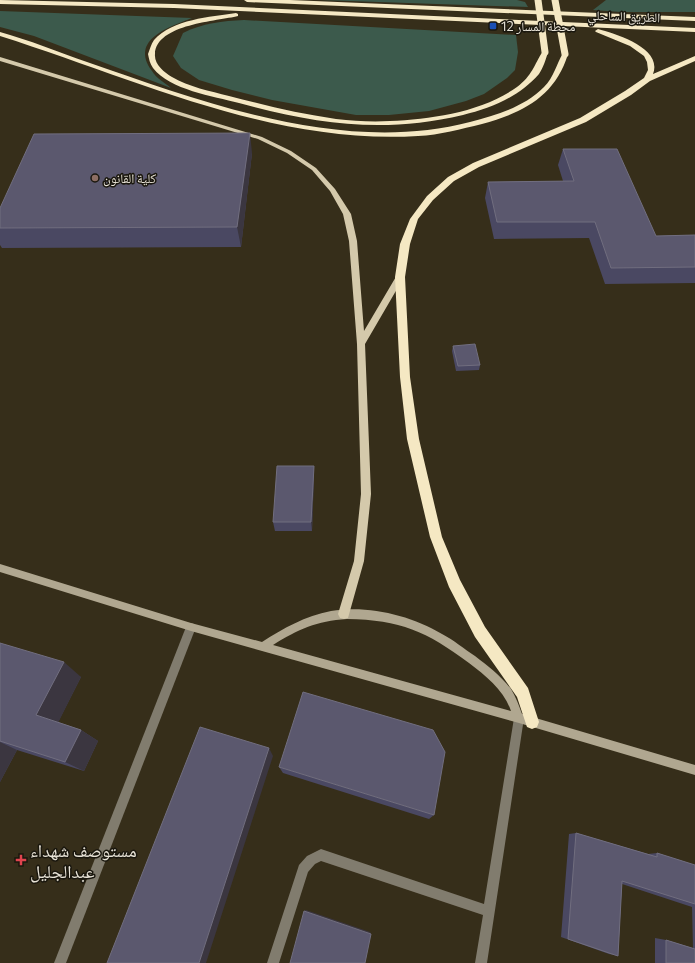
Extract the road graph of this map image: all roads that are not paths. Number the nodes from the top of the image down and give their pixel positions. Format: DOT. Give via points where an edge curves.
graph roads {
  1 [pos="247,0"];
  2 [pos="538,0"];
  3 [pos="555,0"];
  4 [pos="0,2"];
  5 [pos="306,13"];
  6 [pos="695,19"];
  7 [pos="577,27"];
  8 [pos="695,30"];
  9 [pos="0,34"];
  10 [pos="695,58"];
  11 [pos="0,60"];
  12 [pos="647,79"];
  13 [pos="400,276"];
  14 [pos="361,344"];
  15 [pos="0,568"];
  16 [pos="344,614"];
  17 [pos="191,627"];
  18 [pos="262,647"];
  19 [pos="519,718"];
  20 [pos="532,722"];
  21 [pos="695,770"];
  22 [pos="488,911"];
  23 [pos="60,963"];
  24 [pos="273,963"];
  25 [pos="481,963"];
  1 -- 6 [label="highway, الطريق الساحلي"];
  2 -- 5 [label="highway, bridge" via="546,52 544,62 522,89 492,104 457,115 413,122 369,124 314,117 249,104 167,77 155,66 151,54 156,42 186,24 241,15"];
  3 -- 9 [label="highway, bridge" via="565,54 554,81 539,96 506,114 466,126 419,134 371,134 311,128 241,113 180,96"];
  4 -- 5 [label="highway, الطريق الساحلي"];
  5 -- 7 [label="highway, الطريق الساحلي"];
  7 -- 8 [label="highway, الطريق الساحلي"];
  7 -- 12 [label="highway" via="625,40 639,49 649,59 651,69"];
  10 -- 12 [label="highway"];
  11 -- 14 [label="main road" via="260,138 289,152 314,169 333,190 347,214 353,241"];
  12 -- 13 [label="highway" via="583,120 476,165 451,179 430,198 414,219 405,244"];
  13 -- 14 [label="main road"];
  13 -- 20 [label="highway" via="405,376 413,440 436,537 454,583 480,632 523,693"];
  14 -- 16 [label="main road" via="366,494 359,560"];
  15 -- 17 [label="street"];
  16 -- 18 [label="street" via="319,618 294,627"];
  16 -- 19 [label="street" via="368,614 414,625 434,633 501,685 511,698"];
  17 -- 18 [label="street"];
  17 -- 23 [label="street"];
  18 -- 19 [label="street"];
  19 -- 20 [label="street"];
  19 -- 22 [label="street"];
  20 -- 21 [label="street"];
  22 -- 24 [label="street" via="321,855 311,860 303,869"];
  22 -- 25 [label="street"];
}
